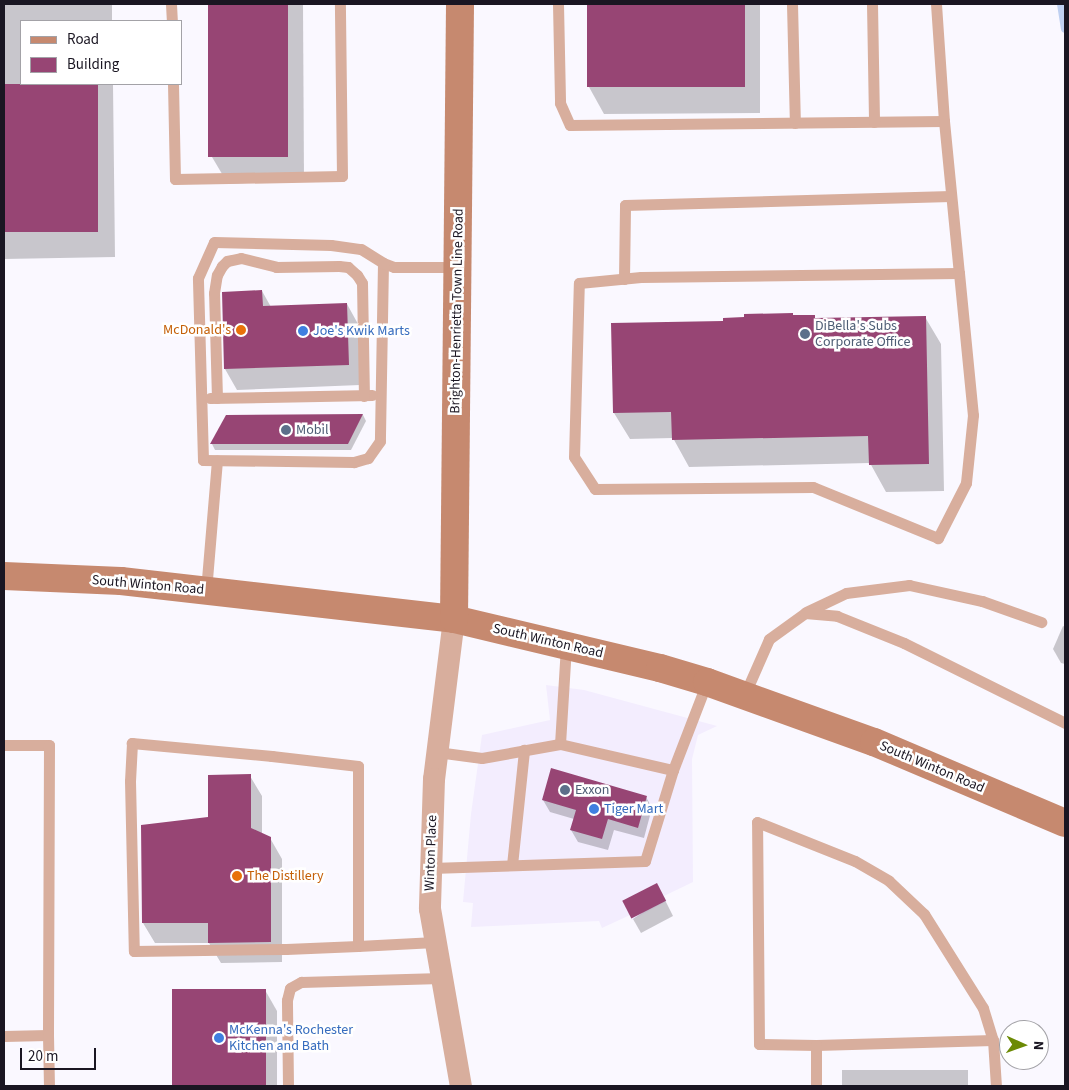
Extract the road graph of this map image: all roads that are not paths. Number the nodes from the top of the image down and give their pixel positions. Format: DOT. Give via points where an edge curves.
graph roads {
  1 [pos="171,4"];
  2 [pos="340,4"];
  3 [pos="460,4"];
  4 [pos="558,4"];
  5 [pos="792,4"];
  6 [pos="872,4"];
  7 [pos="936,4"];
  8 [pos="172,20"];
  9 [pos="173,85"];
  10 [pos="944,121"];
  11 [pos="874,122"];
  12 [pos="795,123"];
  13 [pos="951,196"];
  14 [pos="384,263"];
  15 [pos="458,267"];
  16 [pos="959,273"];
  17 [pos="624,279"];
  18 [pos="381,395"];
  19 [pos="364,396"];
  20 [pos="201,398"];
  21 [pos="217,398"];
  22 [pos="217,460"];
  23 [pos="4,576"];
  24 [pos="206,591"];
  25 [pos="805,613"];
  26 [pos="454,619"];
  27 [pos="1041,622"];
  28 [pos="566,646"];
  29 [pos="707,682"];
  30 [pos="744,697"];
  31 [pos="1065,723"];
  32 [pos="560,744"];
  33 [pos="4,745"];
  34 [pos="524,750"];
  35 [pos="437,752"];
  36 [pos="674,770"];
  37 [pos="1065,823"];
  38 [pos="512,865"];
  39 [pos="431,868"];
  40 [pos="435,942"];
  41 [pos="358,946"];
  42 [pos="441,978"];
  43 [pos="48,1035"];
  44 [pos="4,1036"];
  45 [pos="992,1040"];
  46 [pos="816,1045"];
  47 [pos="49,1086"];
  48 [pos="288,1086"];
  49 [pos="461,1086"];
  50 [pos="816,1086"];
  51 [pos="996,1086"];
  1 -- 8 [label="lane"];
  2 -- 9 [label="lane" via="342,176 175,179"];
  3 -- 15 [label="main road, Brighton-Henrietta Town Line Road"];
  4 -- 12 [label="lane" via="560,104 570,125"];
  5 -- 12 [label="lane"];
  6 -- 11 [label="lane"];
  7 -- 10 [label="lane"];
  10 -- 11 [label="lane"];
  10 -- 13 [label="lane"];
  11 -- 12 [label="lane"];
  13 -- 16 [label="lane"];
  13 -- 17 [label="lane" via="625,205"];
  14 -- 15 [label="lane" via="394,267"];
  14 -- 18 [label="lane"];
  14 -- 20 [label="lane" via="361,249 331,245 214,242 198,278"];
  15 -- 26 [label="main road, Brighton-Henrietta Town Line Road"];
  16 -- 17 [label="lane"];
  16 -- 17 [label="lane" via="973,415 966,482 938,538 813,487 595,490 574,457 579,283"];
  18 -- 19 [label="lane"];
  18 -- 22 [label="lane" via="380,441 368,458 354,462"];
  19 -- 21 [label="lane"];
  19 -- 21 [label="lane" via="362,283 357,275 339,266 276,268 241,258 227,261 222,266 214,293"];
  20 -- 21 [label="lane"];
  20 -- 22 [label="lane" via="203,460"];
  22 -- 24 [label="lane"];
  23 -- 24 [label="main road, South Winton Road" via="121,581"];
  24 -- 26 [label="main road, South Winton Road"];
  25 -- 27 [label="lane" via="846,593 909,585 982,601"];
  25 -- 30 [label="lane" via="769,639"];
  25 -- 31 [label="lane" via="837,616 904,643"];
  26 -- 28 [label="main road, South Winton Road"];
  26 -- 35 [label="street, Winton Place"];
  28 -- 29 [label="main road, South Winton Road"];
  28 -- 32 [label="lane"];
  29 -- 30 [label="main road, South Winton Road"];
  29 -- 36 [label="lane"];
  30 -- 37 [label="main road, South Winton Road" via="874,742"];
  32 -- 34 [label="lane"];
  32 -- 36 [label="lane"];
  33 -- 43 [label="lane" via="49,745"];
  34 -- 35 [label="lane" via="482,758"];
  34 -- 38 [label="lane"];
  35 -- 39 [label="street, Winton Place"];
  36 -- 38 [label="lane" via="645,861"];
  38 -- 39 [label="lane"];
  39 -- 40 [label="street, Winton Place" via="430,909"];
  40 -- 41 [label="lane"];
  40 -- 42 [label="street, Winton Place"];
  41 -- 41 [label="lane" via="358,766 132,743 134,951"];
  42 -- 48 [label="lane" via="301,982 290,988 287,1000"];
  42 -- 49 [label="street, Winton Place"];
  43 -- 44 [label="lane"];
  43 -- 47 [label="lane"];
  45 -- 46 [label="lane"];
  45 -- 46 [label="lane" via="983,1008 924,914 889,881 855,861 757,822 759,1044"];
  45 -- 51 [label="lane"];
  46 -- 50 [label="lane"];
}
